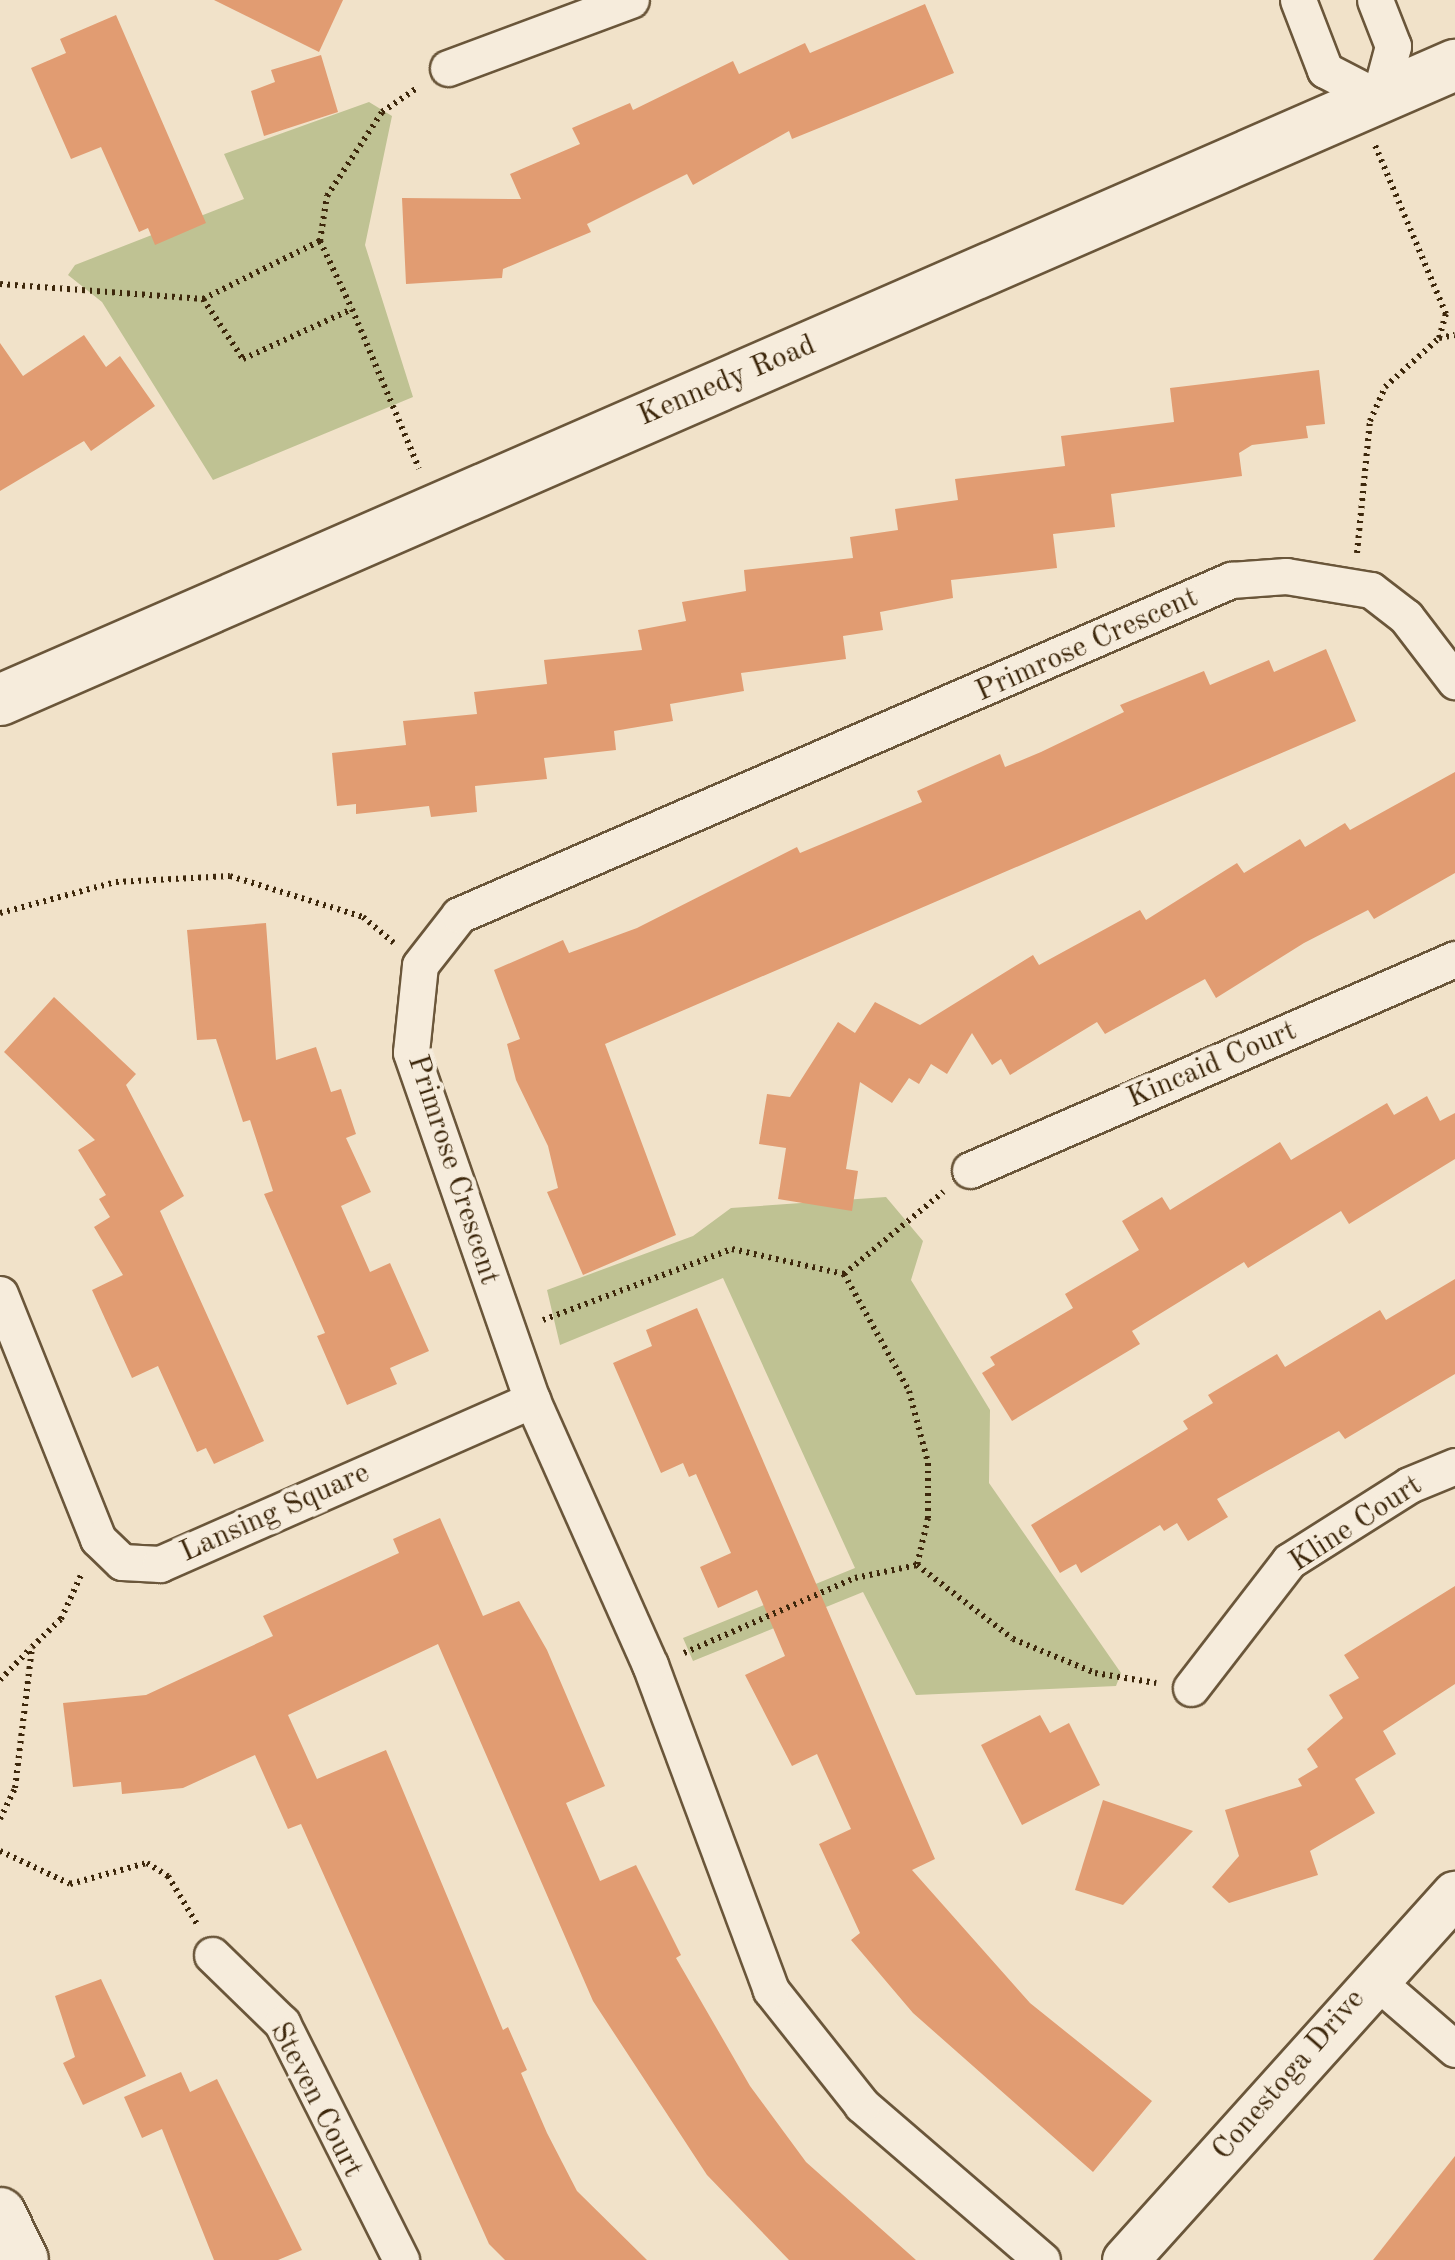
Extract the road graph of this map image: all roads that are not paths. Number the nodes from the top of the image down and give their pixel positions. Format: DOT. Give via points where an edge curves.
graph roads {
  1 [pos="631,0"];
  2 [pos="1298,0"];
  3 [pos="1374,0"];
  4 [pos="1455,65"];
  5 [pos="448,68"];
  6 [pos="1379,98"];
  7 [pos="1455,681"];
  8 [pos="0,700"];
  9 [pos="1455,960"];
  10 [pos="970,1170"];
  11 [pos="0,1294"];
  12 [pos="532,1400"];
  13 [pos="1455,1466"];
  14 [pos="1192,1688"];
  15 [pos="1455,1894"];
  16 [pos="212,1955"];
  17 [pos="1374,1979"];
  18 [pos="1455,2050"];
  19 [pos="0,2213"];
  20 [pos="22,2260"];
  21 [pos="401,2260"];
  22 [pos="1042,2260"];
  23 [pos="1126,2260"];
  1 -- 5 [label="street"];
  2 -- 6 [label="street" via="1325,70"];
  3 -- 6 [label="street" via="1393,46"];
  4 -- 6 [label="main road, Kennedy Road"];
  6 -- 8 [label="main road, Kennedy Road"];
  7 -- 12 [label="street, Primrose Crescent" via="1406,617 1371,590 1335,582 1232,580 459,915 420,964 411,1052"];
  9 -- 10 [label="street, Kincaid Court"];
  11 -- 12 [label="street, Lansing Square" via="98,1539 122,1562 160,1564"];
  12 -- 22 [label="street, Primrose Crescent" via="650,1664 770,1990 862,2105"];
  13 -- 14 [label="street, Kline Court" via="1409,1485 1289,1561"];
  15 -- 17 [label="street, Conestoga Drive"];
  16 -- 21 [label="street, Steven Court" via="282,2022"];
  17 -- 18 [label="street"];
  17 -- 23 [label="street, Conestoga Drive"];
  19 -- 20 [label="main road"];
}
